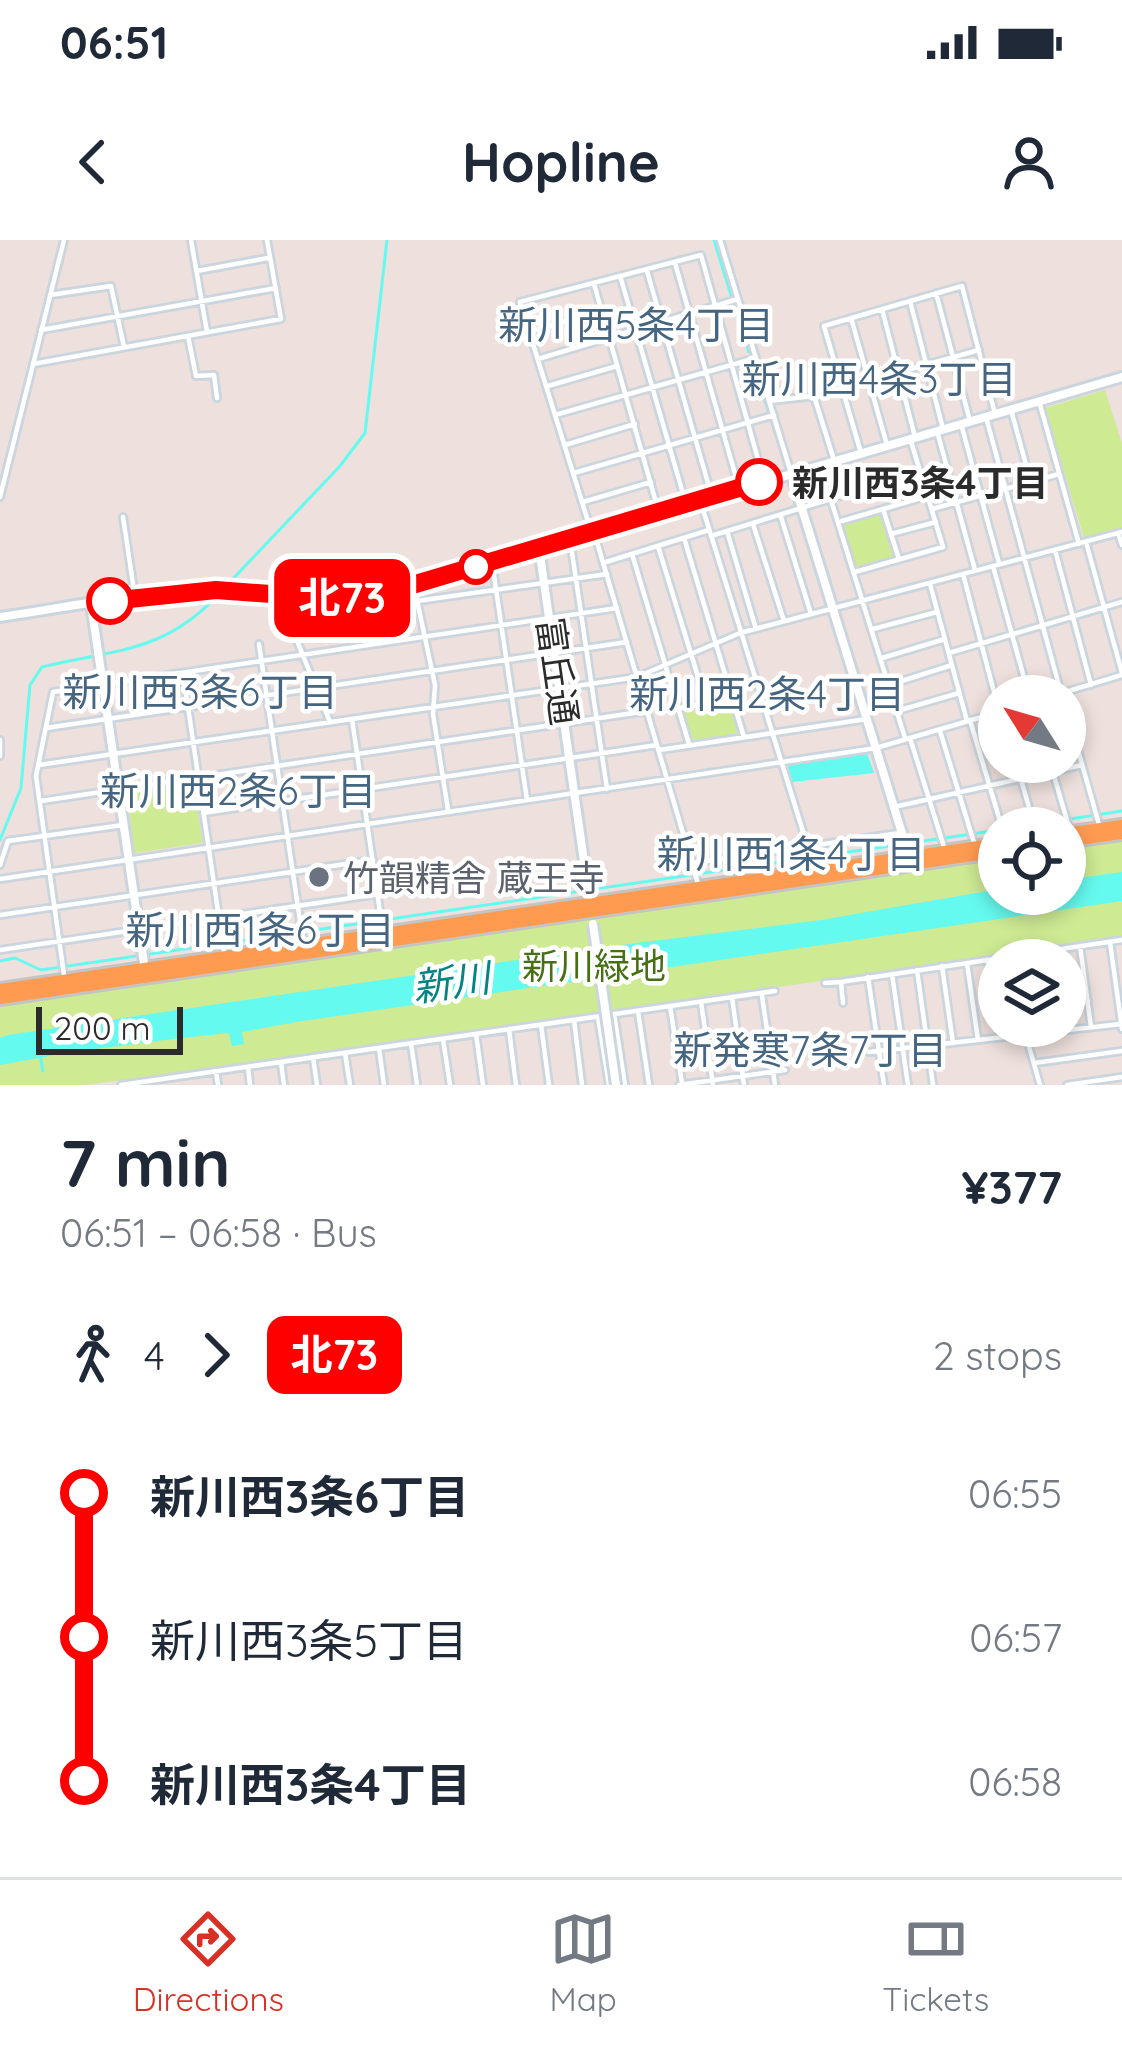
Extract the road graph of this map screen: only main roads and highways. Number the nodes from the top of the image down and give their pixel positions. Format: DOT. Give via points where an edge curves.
graph roads {
  1 [pos="1086,827"];
  2 [pos="1122,830"];
  3 [pos="1086,831"];
  4 [pos="978,843"];
  5 [pos="907,848"];
  6 [pos="978,848"];
  7 [pos="698,886"];
  8 [pos="65,980"];
  9 [pos="0,989"];
  10 [pos="0,999"];
  1 -- 2 [label="main road"];
  2 -- 3 [label="main road"];
  4 -- 5 [label="main road"];
  5 -- 6 [label="main road"];
  5 -- 7 [label="main road"];
  5 -- 7 [label="main road" via="811,857"];
  7 -- 8 [label="main road" via="144,962"];
  8 -- 9 [label="main road"];
  8 -- 10 [label="main road"];
}
